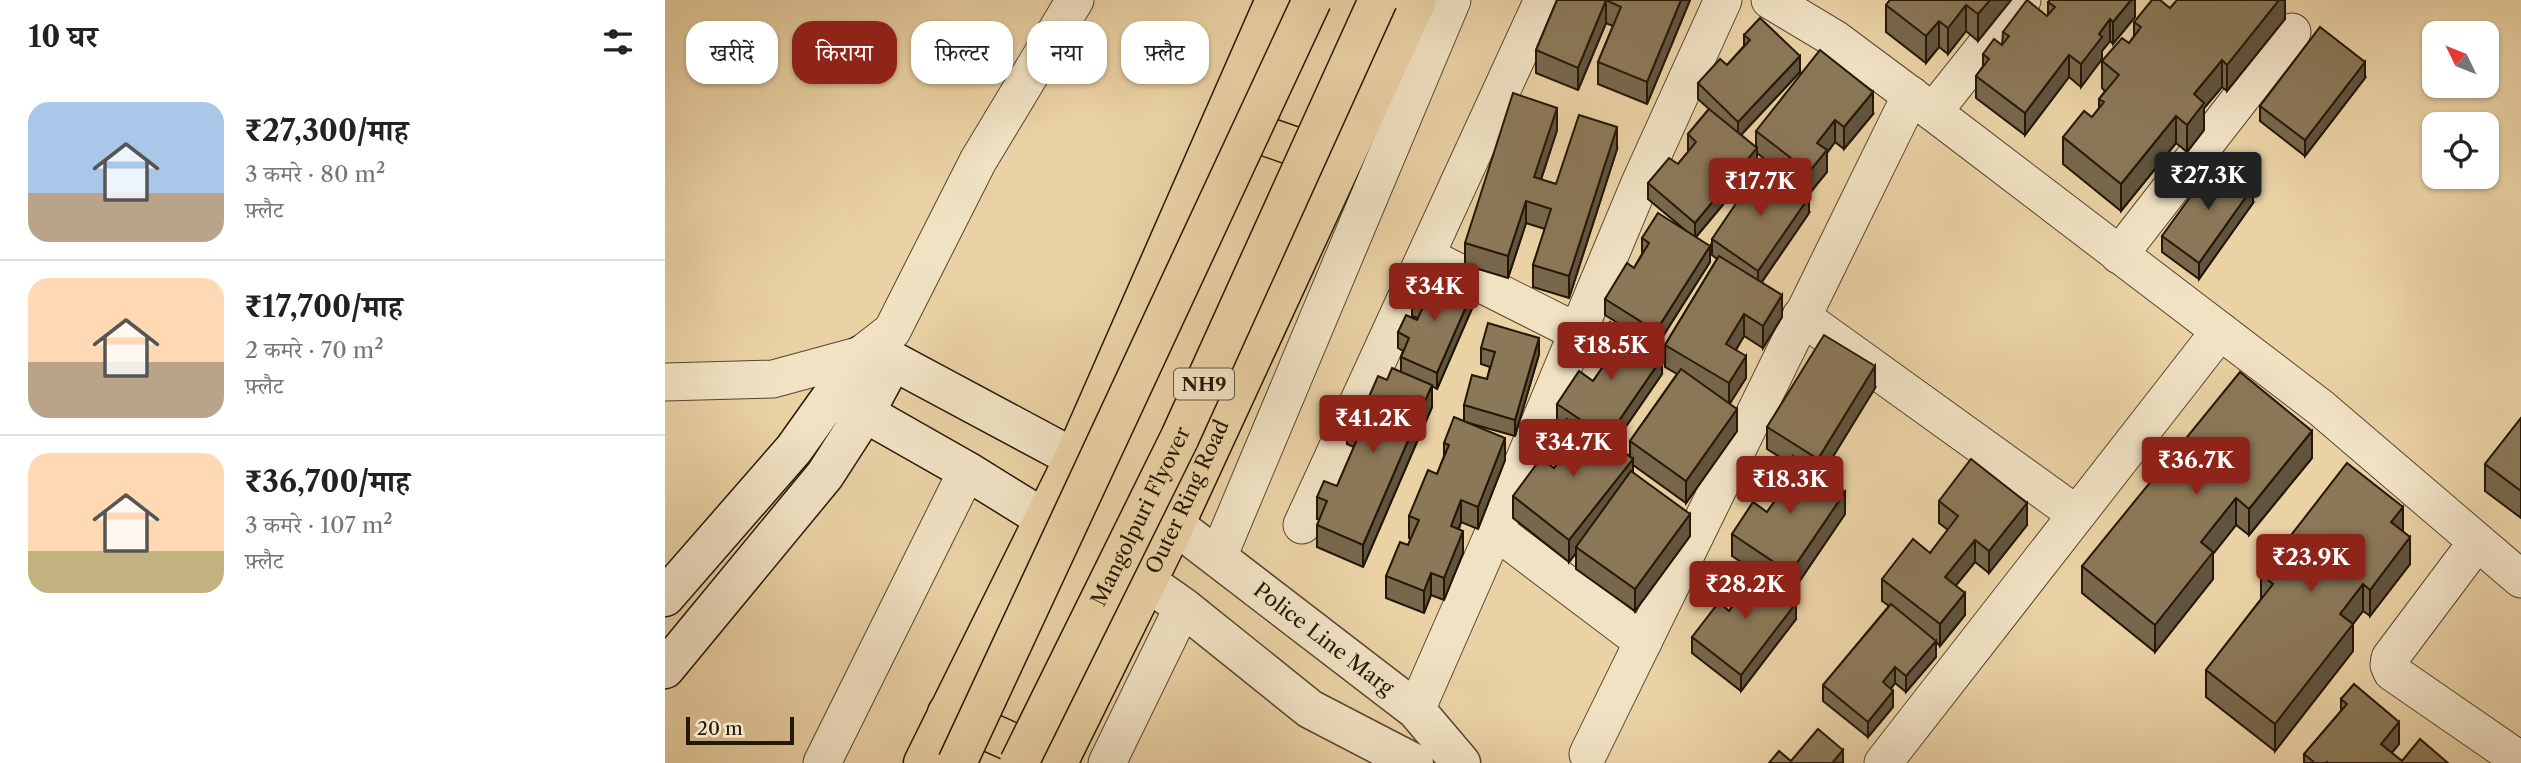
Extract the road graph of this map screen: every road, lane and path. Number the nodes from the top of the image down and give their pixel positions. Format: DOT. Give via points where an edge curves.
graph roads {
  1 [pos="1075,0"];
  2 [pos="1275,0"];
  3 [pos="1313,0"];
  4 [pos="1378,0"];
  5 [pos="1417,0"];
  6 [pos="1452,0"];
  7 [pos="1543,0"];
  8 [pos="1723,0"];
  9 [pos="1770,0"];
  10 [pos="2022,0"];
  11 [pos="2292,32"];
  12 [pos="1922,104"];
  13 [pos="1223,121"];
  14 [pos="1342,163"];
  15 [pos="2119,255"];
  16 [pos="1426,256"];
  17 [pos="1801,316"];
  18 [pos="2220,331"];
  19 [pos="1579,333"];
  20 [pos="882,349"];
  21 [pos="773,379"];
  22 [pos="665,382"];
  23 [pos="830,400"];
  24 [pos="865,413"];
  25 [pos="1074,458"];
  26 [pos="967,471"];
  27 [pos="2076,514"];
  28 [pos="1043,518"];
  29 [pos="1175,525"];
  30 [pos="1302,526"];
  31 [pos="1495,530"];
  32 [pos="2477,542"];
  33 [pos="1218,557"];
  34 [pos="2521,579"];
  35 [pos="1146,581"];
  36 [pos="665,597"];
  37 [pos="1184,607"];
  38 [pos="1643,642"];
  39 [pos="665,669"];
  40 [pos="1416,710"];
  41 [pos="947,713"];
  42 [pos="1588,754"];
  43 [pos="2521,761"];
  44 [pos="822,763"];
  45 [pos="923,763"];
  46 [pos="957,763"];
  47 [pos="1019,763"];
  48 [pos="1058,763"];
  49 [pos="1107,763"];
  50 [pos="1414,763"];
  51 [pos="1461,763"];
  52 [pos="1883,763"];
  1 -- 20 [label="street" via="978,161"];
  2 -- 13 [label="main road"];
  3 -- 46 [label="main road, NH9, bridge"];
  4 -- 47 [label="main road, Mangolpuri Flyover / NH9, bridge" via="1180,437"];
  5 -- 14 [label="main road, Outer Ring Road"];
  6 -- 33 [label="street"];
  7 -- 16 [label="street"];
  8 -- 19 [label="street" via="1640,183"];
  9 -- 12 [label="street" via="1835,39"];
  10 -- 12 [label="street"];
  11 -- 15 [label="street"];
  12 -- 15 [label="street"];
  12 -- 17 [label="street"];
  13 -- 14 [label="main road"];
  13 -- 25 [label="main road"];
  14 -- 29 [label="main road, Outer Ring Road"];
  15 -- 18 [label="street"];
  16 -- 19 [label="street"];
  16 -- 30 [label="street"];
  17 -- 27 [label="street"];
  17 -- 38 [label="street"];
  18 -- 27 [label="street"];
  18 -- 32 [label="street" via="2321,408"];
  19 -- 31 [label="street"];
  20 -- 21 [label="street"];
  20 -- 23 [label="main road"];
  20 -- 24 [label="main road"];
  20 -- 25 [label="main road"];
  21 -- 22 [label="street"];
  21 -- 23 [label="street"];
  23 -- 24 [label="main road"];
  23 -- 36 [label="main road" via="794,449"];
  24 -- 26 [label="main road"];
  24 -- 39 [label="main road" via="825,475"];
  25 -- 28 [label="main road"];
  26 -- 28 [label="main road"];
  26 -- 44 [label="street"];
  27 -- 52 [label="street"];
  28 -- 41 [label="main road"];
  29 -- 33 [label="main road, Police Line Marg"];
  29 -- 35 [label="main road, Outer Ring Road"];
  31 -- 38 [label="street"];
  31 -- 40 [label="street"];
  32 -- 34 [label="street"];
  32 -- 43 [label="street" via="2389,658 2389,665 2392,672"];
  33 -- 40 [label="main road, Police Line Marg"];
  35 -- 37 [label="main road"];
  35 -- 48 [label="main road, Outer Ring Road"];
  37 -- 49 [label="street"];
  37 -- 50 [label="main road" via="1310,709"];
  38 -- 42 [label="street"];
  40 -- 51 [label="main road, Police Line Marg"];
  41 -- 45 [label="main road"];
  41 -- 48 [label="main road"];
}
